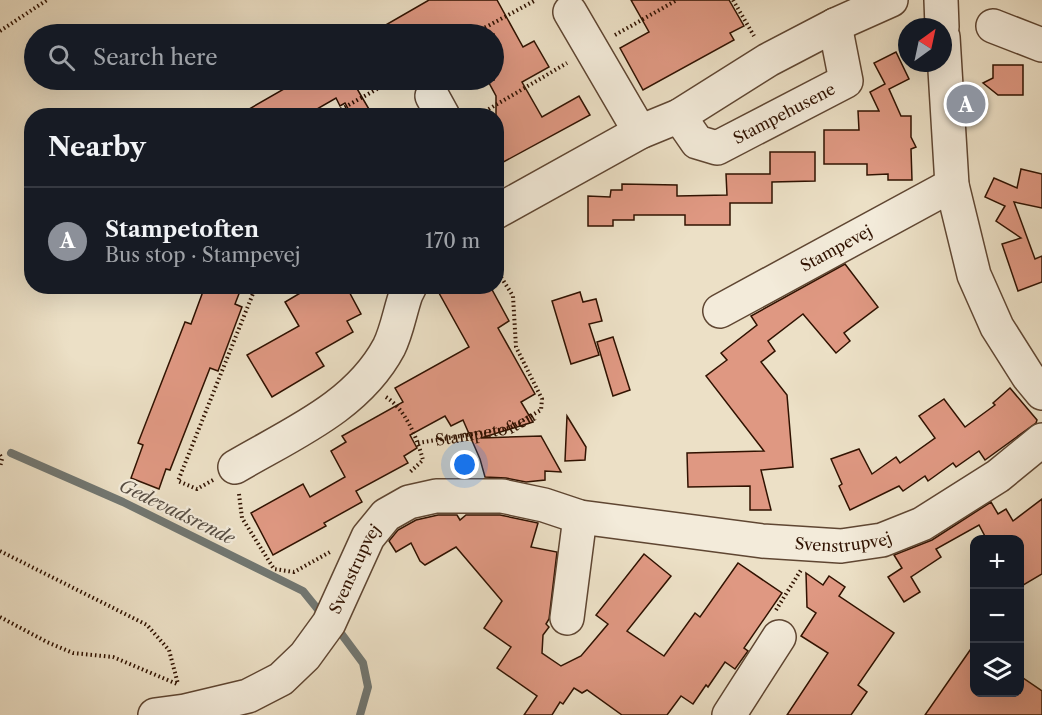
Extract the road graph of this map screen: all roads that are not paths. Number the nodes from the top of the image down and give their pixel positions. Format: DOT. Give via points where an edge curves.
graph roads {
  1 [pos="891,0"];
  2 [pos="941,0"];
  3 [pos="570,12"];
  4 [pos="942,18"];
  5 [pos="835,25"];
  6 [pos="993,26"];
  7 [pos="1042,45"];
  8 [pos="945,72"];
  9 [pos="679,116"];
  10 [pos="640,132"];
  11 [pos="952,185"];
  12 [pos="504,206"];
  13 [pos="407,294"];
  14 [pos="720,311"];
  15 [pos="1042,393"];
  16 [pos="1042,440"];
  17 [pos="234,467"];
  18 [pos="580,517"];
  19 [pos="567,618"];
  20 [pos="779,638"];
  21 [pos="172,703"];
  22 [pos="729,715"];
  1 -- 5 [label="street"];
  2 -- 4 [label="street"];
  3 -- 10 [label="street"];
  5 -- 9 [label="street" via="768,60"];
  5 -- 9 [label="street, Stampehusene" via="846,81 717,148 697,142"];
  6 -- 7 [label="street"];
  8 -- 11 [label="street"];
  9 -- 10 [label="street"];
  10 -- 12 [label="street"];
  11 -- 14 [label="street, Stampevej"];
  11 -- 15 [label="street" via="974,275 997,327"];
  13 -- 17 [label="street" via="389,346 365,382 334,410"];
  16 -- 18 [label="street, Svenstrupvej" via="998,476 921,524 882,540 841,546 762,541"];
  18 -- 19 [label="street"];
  18 -- 21 [label="street, Svenstrupvej" via="502,496 436,496 409,502 386,515 368,537 329,623 305,656 281,679 248,696"];
  20 -- 22 [label="street"];
}
